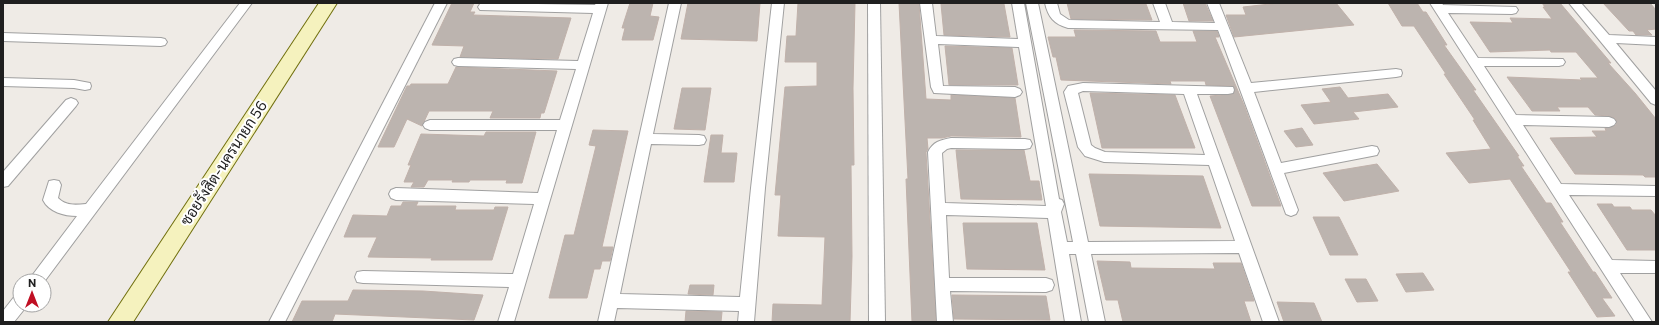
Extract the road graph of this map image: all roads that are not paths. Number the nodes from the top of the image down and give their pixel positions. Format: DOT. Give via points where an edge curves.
graph roads {
  1 [pos="246,3"];
  2 [pos="328,3"];
  3 [pos="441,3"];
  4 [pos="675,3"];
  5 [pos="778,3"];
  6 [pos="874,3"];
  7 [pos="926,3"];
  8 [pos="1018,3"];
  9 [pos="1032,3"];
  10 [pos="1051,3"];
  11 [pos="1159,3"];
  12 [pos="1213,3"];
  13 [pos="1575,3"];
  14 [pos="601,6"];
  15 [pos="1438,6"];
  16 [pos="484,7"];
  17 [pos="1512,10"];
  18 [pos="1167,26"];
  19 [pos="1214,27"];
  20 [pos="3,37"];
  21 [pos="1605,39"];
  22 [pos="930,40"];
  23 [pos="1656,41"];
  24 [pos="161,42"];
  25 [pos="1024,43"];
  26 [pos="458,62"];
  27 [pos="1475,62"];
  28 [pos="1559,62"];
  29 [pos="583,64"];
  30 [pos="1396,73"];
  31 [pos="3,82"];
  32 [pos="85,86"];
  33 [pos="1246,88"];
  34 [pos="1189,89"];
  35 [pos="1228,90"];
  36 [pos="1015,92"];
  37 [pos="1655,97"];
  38 [pos="71,103"];
  39 [pos="1514,120"];
  40 [pos="1609,122"];
  41 [pos="430,124"];
  42 [pos="565,125"];
  43 [pos="645,139"];
  44 [pos="699,140"];
  45 [pos="1025,144"];
  46 [pos="1372,151"];
  47 [pos="1215,160"];
  48 [pos="1277,169"];
  49 [pos="1067,177"];
  50 [pos="3,182"];
  51 [pos="54,185"];
  52 [pos="1559,189"];
  53 [pos="1656,191"];
  54 [pos="396,194"];
  55 [pos="542,199"];
  56 [pos="939,209"];
  57 [pos="90,210"];
  58 [pos="1291,210"];
  59 [pos="1054,212"];
  60 [pos="1245,247"];
  61 [pos="1060,248"];
  62 [pos="1082,248"];
  63 [pos="1609,266"];
  64 [pos="1656,267"];
  65 [pos="42,273"];
  66 [pos="363,277"];
  67 [pos="518,281"];
  68 [pos="942,284"];
  69 [pos="1046,285"];
  70 [pos="610,301"];
  71 [pos="748,304"];
  72 [pos="12,312"];
  73 [pos="4,322"];
  74 [pos="120,322"];
  75 [pos="277,322"];
  76 [pos="506,322"];
  77 [pos="606,322"];
  78 [pos="746,322"];
  79 [pos="877,322"];
  80 [pos="946,322"];
  81 [pos="1073,322"];
  82 [pos="1097,322"];
  83 [pos="1271,322"];
  84 [pos="1644,322"];
  1 -- 57 [label="street"];
  2 -- 74 [label="street, ซอยรังสิต-นครนายก 56"];
  3 -- 75 [label="street"];
  4 -- 43 [label="street"];
  5 -- 71 [label="street"];
  6 -- 79 [label="street"];
  7 -- 22 [label="street"];
  8 -- 25 [label="street"];
  9 -- 49 [label="street"];
  10 -- 18 [label="street" via="1056,17 1068,24"];
  11 -- 18 [label="street"];
  12 -- 33 [label="street"];
  13 -- 21 [label="street"];
  14 -- 16 [label="street"];
  14 -- 29 [label="street"];
  15 -- 17 [label="street"];
  15 -- 27 [label="street"];
  18 -- 19 [label="street"];
  20 -- 24 [label="street"];
  21 -- 23 [label="street"];
  21 -- 37 [label="street"];
  22 -- 25 [label="street"];
  22 -- 36 [label="street" via="939,90"];
  25 -- 59 [label="street"];
  26 -- 29 [label="street"];
  27 -- 28 [label="street"];
  27 -- 39 [label="street"];
  29 -- 42 [label="street"];
  30 -- 33 [label="street"];
  31 -- 32 [label="street"];
  33 -- 48 [label="street"];
  34 -- 35 [label="street"];
  34 -- 47 [label="street"];
  34 -- 47 [label="street" via="1083,87 1071,92 1085,147 1090,152 1104,157"];
  38 -- 50 [label="street"];
  39 -- 40 [label="street"];
  39 -- 52 [label="street"];
  41 -- 42 [label="street"];
  42 -- 55 [label="street"];
  43 -- 44 [label="street"];
  43 -- 70 [label="street"];
  45 -- 56 [label="street" via="951,143 938,147 936,152"];
  46 -- 48 [label="street"];
  47 -- 60 [label="street"];
  48 -- 58 [label="street"];
  49 -- 59 [label="street"];
  49 -- 62 [label="street"];
  51 -- 57 [label="street" via="50,200 54,205 63,210"];
  52 -- 53 [label="street"];
  52 -- 63 [label="street"];
  54 -- 55 [label="street"];
  55 -- 67 [label="street"];
  56 -- 59 [label="street"];
  56 -- 68 [label="street"];
  57 -- 65 [label="street"];
  59 -- 61 [label="street"];
  60 -- 62 [label="street"];
  60 -- 83 [label="street"];
  61 -- 62 [label="street"];
  61 -- 81 [label="street"];
  62 -- 82 [label="street"];
  63 -- 64 [label="street"];
  63 -- 84 [label="street"];
  66 -- 67 [label="street"];
  67 -- 76 [label="street"];
  68 -- 69 [label="street"];
  68 -- 80 [label="street"];
  70 -- 71 [label="street"];
  70 -- 77 [label="street"];
  71 -- 78 [label="street"];
  72 -- 73 [label="street"];
}
